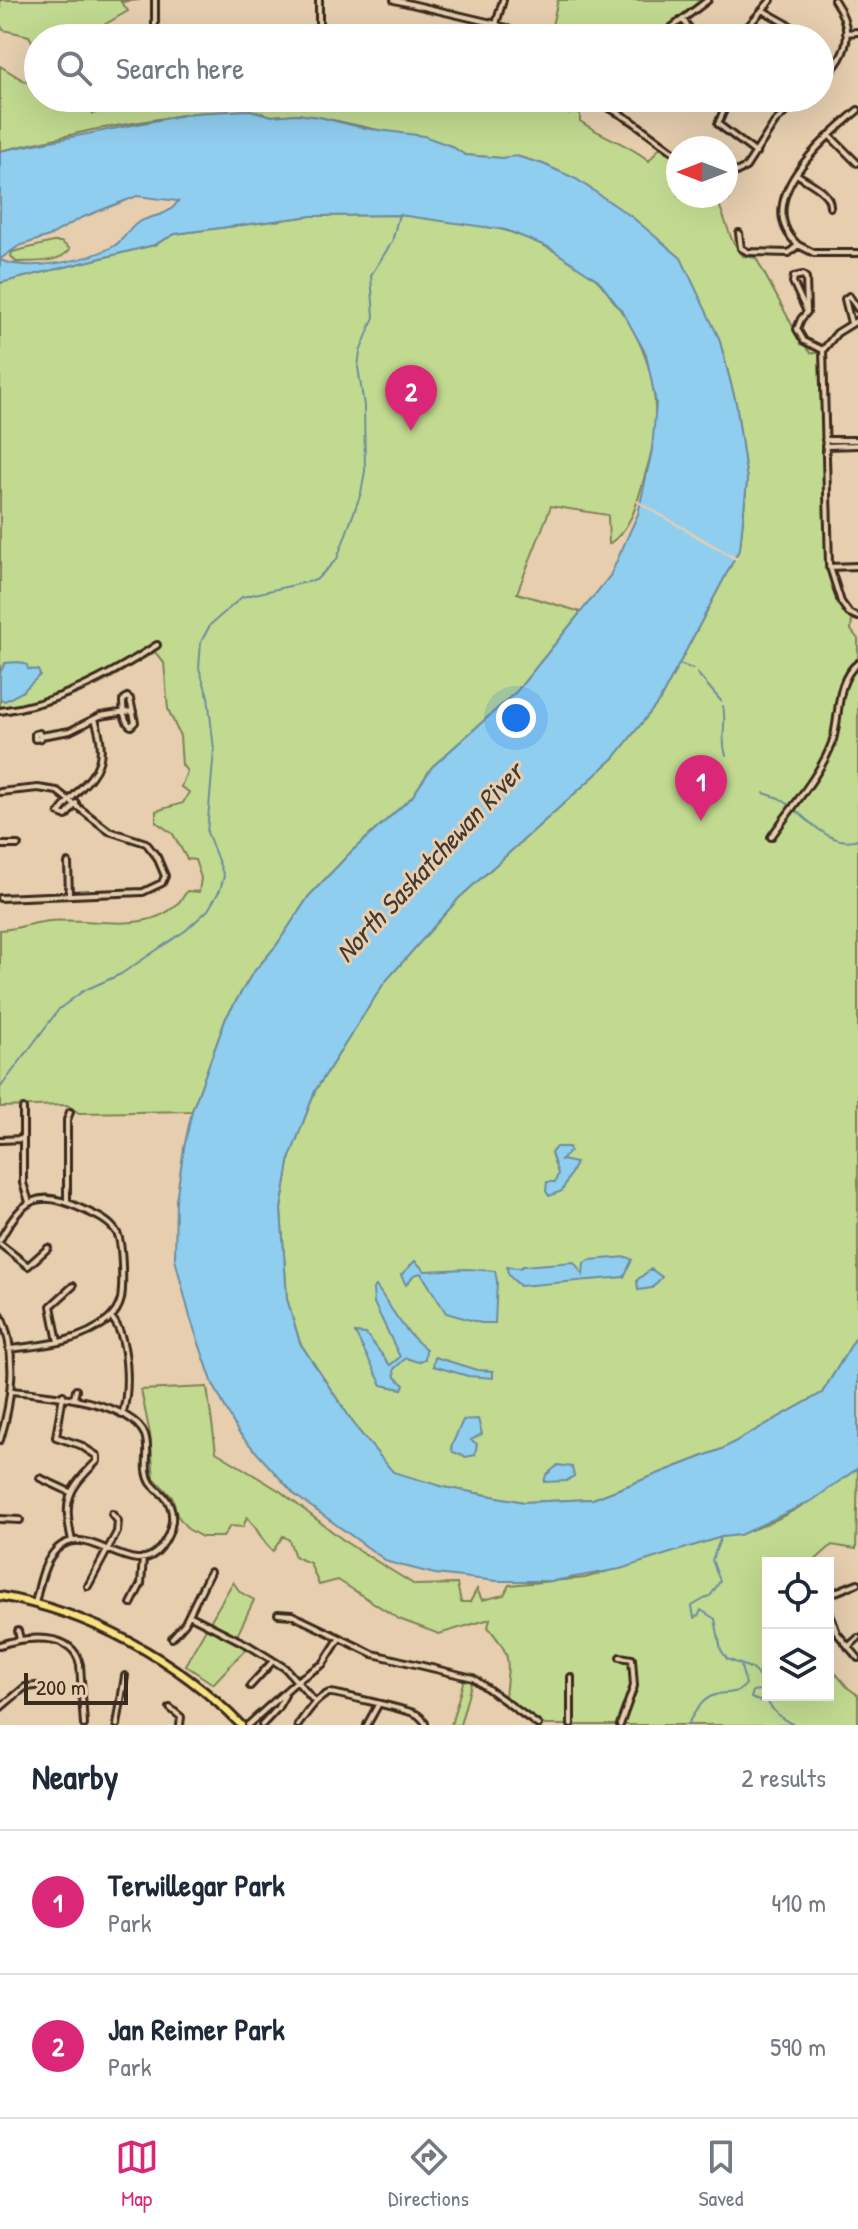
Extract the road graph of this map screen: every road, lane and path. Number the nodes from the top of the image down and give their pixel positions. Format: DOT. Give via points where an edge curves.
graph roads {
  1 [pos="155,0"];
  2 [pos="319,0"];
  3 [pos="394,0"];
  4 [pos="503,0"];
  5 [pos="708,0"];
  6 [pos="771,0"];
  7 [pos="834,0"];
  8 [pos="764,11"];
  9 [pos="683,20"];
  10 [pos="155,24"];
  11 [pos="319,24"];
  12 [pos="496,24"];
  13 [pos="677,24"];
  14 [pos="686,24"];
  15 [pos="751,24"];
  16 [pos="787,24"];
  17 [pos="858,32"];
  18 [pos="846,33"];
  19 [pos="834,67"];
  20 [pos="858,110"];
  21 [pos="616,112"];
  22 [pos="723,112"];
  23 [pos="785,112"];
  24 [pos="829,135"];
  25 [pos="666,146"];
  26 [pos="756,153"];
  27 [pos="857,163"];
  28 [pos="738,171"];
  29 [pos="798,175"];
  30 [pos="830,207"];
  31 [pos="739,233"];
  32 [pos="798,245"];
  33 [pos="858,253"];
  34 [pos="858,309"];
  35 [pos="807,312"];
  36 [pos="858,320"];
  37 [pos="852,324"];
  38 [pos="823,350"];
  39 [pos="825,443"];
  40 [pos="858,443"];
  41 [pos="858,566"];
  42 [pos="829,567"];
  43 [pos="858,617"];
  44 [pos="157,645"];
  45 [pos="858,663"];
  46 [pos="0,711"];
  47 [pos="133,711"];
  48 [pos="124,712"];
  49 [pos="95,719"];
  50 [pos="41,736"];
  51 [pos="0,792"];
  52 [pos="74,802"];
  53 [pos="771,837"];
  54 [pos="0,845"];
  55 [pos="18,845"];
  56 [pos="68,863"];
  57 [pos="117,888"];
  58 [pos="119,894"];
  59 [pos="69,895"];
  60 [pos="0,898"];
  61 [pos="23,1109"];
  62 [pos="70,1112"];
  63 [pos="23,1139"];
  64 [pos="0,1140"];
  65 [pos="29,1202"];
  66 [pos="67,1202"];
  67 [pos="0,1242"];
  68 [pos="48,1248"];
  69 [pos="73,1286"];
  70 [pos="1,1317"];
  71 [pos="111,1317"];
  72 [pos="58,1342"];
  73 [pos="9,1349"];
  74 [pos="76,1390"];
  75 [pos="10,1391"];
  76 [pos="63,1395"];
  77 [pos="74,1398"];
  78 [pos="122,1416"];
  79 [pos="0,1440"];
  80 [pos="40,1478"];
  81 [pos="70,1492"];
  82 [pos="112,1514"];
  83 [pos="0,1519"];
  84 [pos="20,1520"];
  85 [pos="72,1541"];
  86 [pos="109,1550"];
  87 [pos="143,1558"];
  88 [pos="210,1572"];
  89 [pos="858,1583"];
  90 [pos="88,1586"];
  91 [pos="834,1593"];
  92 [pos="0,1596"];
  93 [pos="35,1604"];
  94 [pos="131,1604"];
  95 [pos="278,1614"];
  96 [pos="189,1615"];
  97 [pos="834,1628"];
  98 [pos="18,1631"];
  99 [pos="172,1638"];
  100 [pos="858,1638"];
  101 [pos="20,1639"];
  102 [pos="339,1639"];
  103 [pos="0,1645"];
  104 [pos="848,1647"];
  105 [pos="86,1655"];
  106 [pos="78,1657"];
  107 [pos="620,1657"];
  108 [pos="858,1658"];
  109 [pos="273,1661"];
  110 [pos="125,1676"];
  111 [pos="571,1677"];
  112 [pos="298,1680"];
  113 [pos="36,1686"];
  114 [pos="250,1686"];
  115 [pos="287,1692"];
  116 [pos="315,1702"];
  117 [pos="378,1705"];
  118 [pos="0,1708"];
  119 [pos="170,1708"];
  120 [pos="84,1725"];
  121 [pos="117,1725"];
  122 [pos="180,1725"];
  123 [pos="241,1725"];
  124 [pos="248,1725"];
  125 [pos="262,1725"];
  126 [pos="298,1725"];
  127 [pos="367,1725"];
  128 [pos="425,1725"];
  129 [pos="538,1725"];
  130 [pos="571,1725"];
  131 [pos="620,1725"];
  1 -- 10 [label="street"];
  2 -- 11 [label="street"];
  3 -- 12 [label="street"];
  4 -- 12 [label="street"];
  5 -- 9 [label="street"];
  6 -- 8 [label="street"];
  7 -- 18 [label="street"];
  8 -- 15 [label="street"];
  8 -- 16 [label="street"];
  9 -- 13 [label="street"];
  9 -- 14 [label="street"];
  17 -- 18 [label="street"];
  18 -- 19 [label="street" via="842,59"];
  20 -- 24 [label="street"];
  21 -- 25 [label="street"];
  22 -- 26 [label="street" via="718,124"];
  23 -- 26 [label="street"];
  24 -- 27 [label="street"];
  24 -- 29 [label="street"];
  26 -- 28 [label="street"];
  29 -- 30 [label="street" via="827,195"];
  29 -- 32 [label="street" via="781,215 787,234"];
  31 -- 32 [label="street" via="741,248 748,252 787,253"];
  32 -- 33 [label="street" via="814,253"];
  34 -- 37 [label="street" via="849,296 845,299"];
  35 -- 35 [label="street" via="806,278 794,277 793,282"];
  35 -- 38 [label="street" via="797,329 804,341"];
  36 -- 37 [label="street"];
  37 -- 38 [label="street"];
  38 -- 39 [label="street"];
  39 -- 40 [label="street"];
  39 -- 42 [label="street"];
  41 -- 42 [label="street"];
  42 -- 43 [label="street" via="841,602"];
  44 -- 46 [label="street" via="51,701"];
  45 -- 53 [label="street" via="843,683 831,748"];
  47 -- 48 [label="street"];
  47 -- 48 [label="street" via="127,697"];
  47 -- 48 [label="street" via="131,726"];
  48 -- 49 [label="street"];
  49 -- 50 [label="street"];
  49 -- 52 [label="street" via="100,761"];
  51 -- 52 [label="street" via="38,788 57,791"];
  52 -- 58 [label="street" via="109,831 146,843 157,857 165,876 162,883 143,892"];
  54 -- 55 [label="street"];
  56 -- 59 [label="street"];
  57 -- 58 [label="street"];
  58 -- 59 [label="street"];
  59 -- 60 [label="street"];
  61 -- 63 [label="street"];
  62 -- 66 [label="street"];
  63 -- 64 [label="street"];
  63 -- 65 [label="street" via="23,1183"];
  65 -- 66 [label="street"];
  65 -- 67 [label="street" via="14,1215"];
  66 -- 71 [label="street" via="103,1219 120,1238 121,1296"];
  67 -- 68 [label="street" via="28,1266"];
  69 -- 72 [label="street" via="51,1306"];
  70 -- 73 [label="street"];
  71 -- 72 [label="street"];
  71 -- 78 [label="street" via="123,1340"];
  72 -- 73 [label="street"];
  73 -- 75 [label="street"];
  74 -- 77 [label="street"];
  75 -- 76 [label="street"];
  75 -- 79 [label="street"];
  76 -- 77 [label="street"];
  76 -- 81 [label="street" via="56,1437 97,1456"];
  77 -- 78 [label="street"];
  78 -- 87 [label="street" via="145,1435 148,1476 172,1512 161,1546"];
  80 -- 81 [label="street"];
  81 -- 85 [label="street"];
  82 -- 86 [label="street" via="118,1529"];
  83 -- 84 [label="street"];
  85 -- 86 [label="street"];
  85 -- 93 [label="street" via="48,1560"];
  86 -- 87 [label="street"];
  86 -- 90 [label="street"];
  87 -- 94 [label="street" via="141,1584"];
  88 -- 96 [label="street"];
  89 -- 91 [label="street"];
  92 -- 93 [label="main road"];
  93 -- 123 [label="main road" via="79,1618 138,1647 197,1684"];
  95 -- 102 [label="street" via="292,1615"];
  96 -- 99 [label="street"];
  96 -- 109 [label="street"];
  97 -- 104 [label="street"];
  98 -- 101 [label="street"];
  100 -- 104 [label="street"];
  101 -- 103 [label="street"];
  101 -- 106 [label="street" via="62,1643"];
  102 -- 112 [label="street" via="323,1664"];
  102 -- 129 [label="street" via="373,1654 473,1678"];
  104 -- 108 [label="street"];
  105 -- 106 [label="street"];
  106 -- 120 [label="street"];
  107 -- 131 [label="street" via="632,1659 634,1683"];
  109 -- 112 [label="street"];
  109 -- 114 [label="street"];
  110 -- 121 [label="street"];
  111 -- 130 [label="street"];
  112 -- 115 [label="street"];
  112 -- 116 [label="street"];
  113 -- 118 [label="street" via="25,1687"];
  115 -- 124 [label="street"];
  115 -- 125 [label="street"];
  116 -- 117 [label="street" via="338,1692"];
  116 -- 126 [label="street"];
  117 -- 127 [label="street"];
  117 -- 128 [label="street" via="417,1714"];
  119 -- 122 [label="street" via="181,1717"];
}
